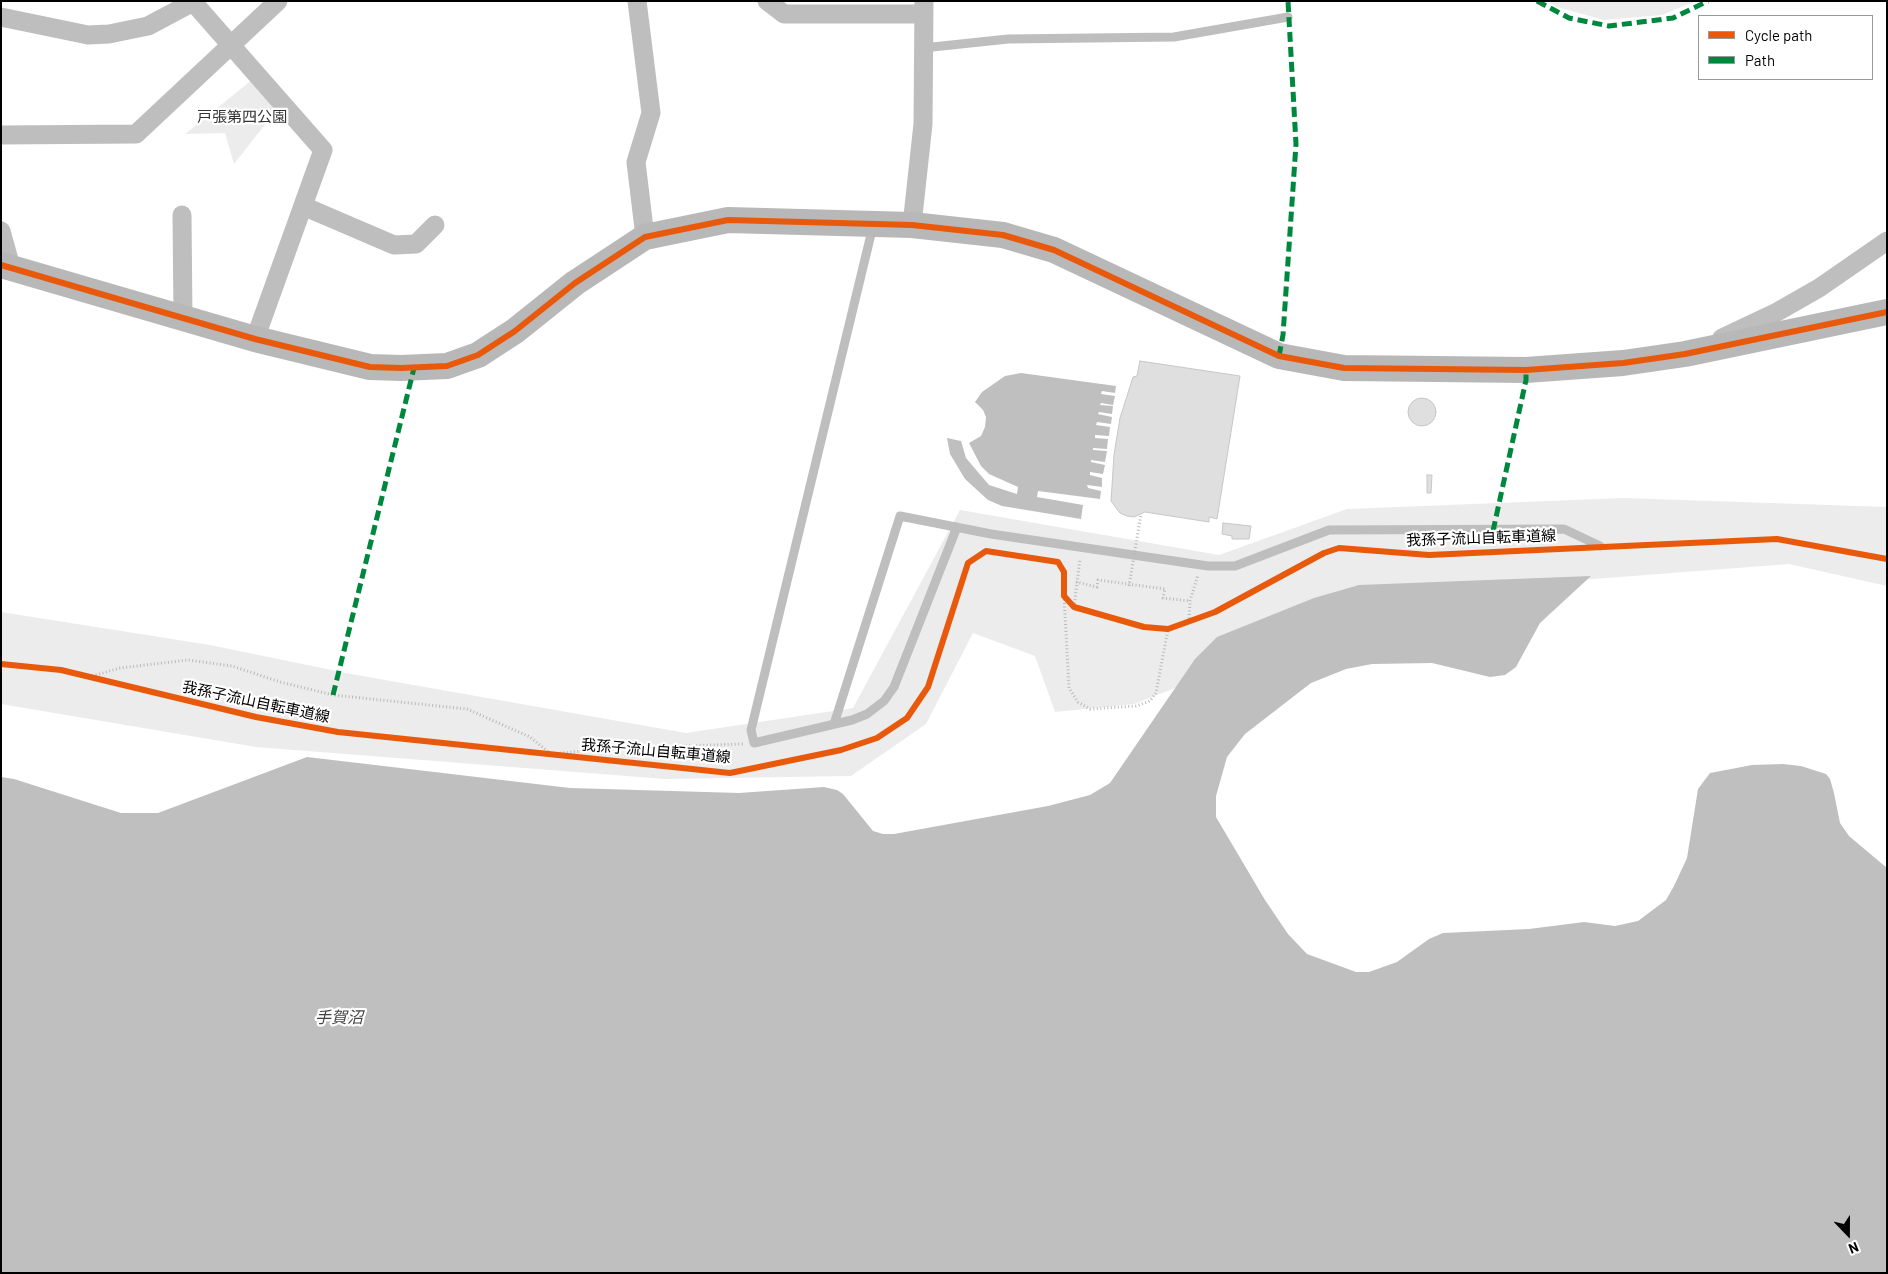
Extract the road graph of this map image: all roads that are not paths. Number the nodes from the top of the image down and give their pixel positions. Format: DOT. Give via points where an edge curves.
graph roads {
  1 [pos="278,1"];
  2 [pos="637,1"];
  3 [pos="767,1"];
  4 [pos="924,8"];
  5 [pos="1,17"];
  6 [pos="1288,17"];
  7 [pos="232,44"];
  8 [pos="923,48"];
  9 [pos="1,134"];
  10 [pos="303,206"];
  11 [pos="182,215"];
  12 [pos="435,225"];
  13 [pos="912,225"];
  14 [pos="873,226"];
  15 [pos="1,231"];
  16 [pos="645,237"];
  17 [pos="1887,241"];
  18 [pos="6,266"];
  19 [pos="1887,312"];
  20 [pos="183,318"];
  21 [pos="255,340"];
  22 [pos="1685,354"];
  23 [pos="957,527"];
  24 [pos="1600,546"];
  25 [pos="834,724"];
  1 -- 7 [label="street"];
  2 -- 16 [label="street" via="651,112 636,162"];
  3 -- 4 [label="street" via="784,14"];
  4 -- 8 [label="street"];
  5 -- 7 [label="street" via="88,35 109,34 148,26 193,2"];
  6 -- 8 [label="lane" via="1174,37 1008,39"];
  7 -- 9 [label="street" via="136,134"];
  7 -- 10 [label="street" via="323,150"];
  8 -- 13 [label="street" via="923,124"];
  10 -- 12 [label="street" via="394,245 416,244"];
  10 -- 21 [label="street"];
  11 -- 20 [label="street"];
  13 -- 14 [label="street"];
  13 -- 22 [label="street" via="1003,236 1054,250 1246,342 1300,361 1344,368 1526,370 1623,364"];
  14 -- 16 [label="street" via="728,220"];
  14 -- 25 [label="lane" via="751,730 754,743"];
  15 -- 18 [label="street"];
  16 -- 21 [label="street" via="575,283 515,331 485,350 447,366 370,367"];
  17 -- 22 [label="street" via="1819,288 1776,312"];
  18 -- 20 [label="street"];
  19 -- 22 [label="street"];
  20 -- 21 [label="street"];
  23 -- 24 [label="lane" via="1208,566 1235,566 1329,530 1564,529"];
  23 -- 25 [label="lane" via="894,687 884,701 867,714"];
  23 -- 25 [label="lane" via="900,516"];
}
